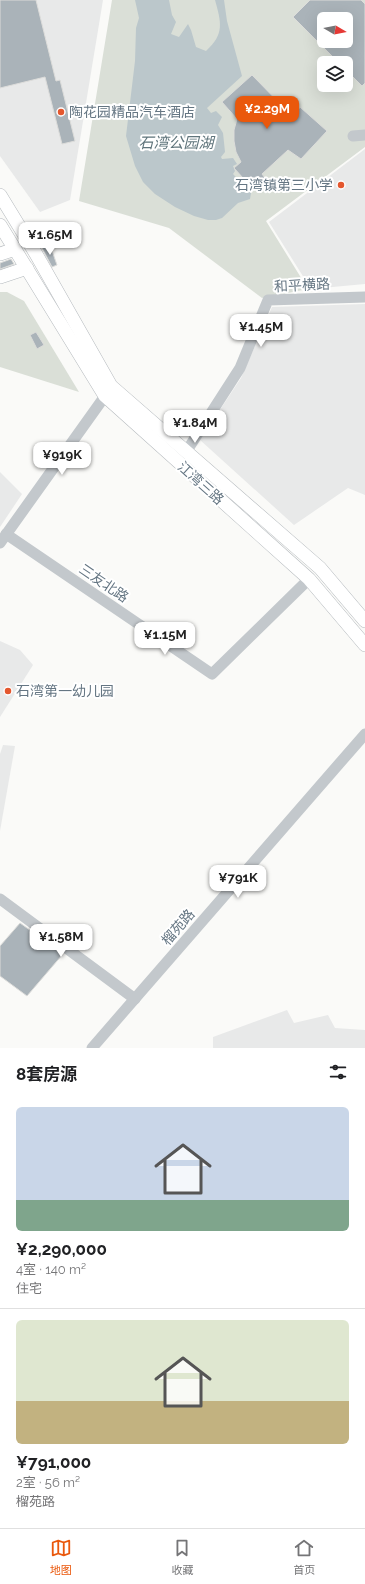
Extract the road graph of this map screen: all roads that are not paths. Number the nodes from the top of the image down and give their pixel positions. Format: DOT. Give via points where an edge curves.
graph roads {
  1 [pos="365,135"];
  2 [pos="353,136"];
  3 [pos="0,195"];
  4 [pos="0,225"];
  5 [pos="15,249"];
  6 [pos="0,254"];
  7 [pos="36,254"];
  8 [pos="27,268"];
  9 [pos="0,277"];
  10 [pos="365,297"];
  11 [pos="105,396"];
  12 [pos="186,452"];
  13 [pos="3,538"];
  14 [pos="308,579"];
  15 [pos="365,622"];
  16 [pos="365,645"];
  17 [pos="365,734"];
  18 [pos="0,899"];
  19 [pos="135,999"];
  20 [pos="92,1048"];
  1 -- 2 [label="street"];
  3 -- 7 [label="main road, 江湾三路"];
  4 -- 5 [label="main road, 江湾三路"];
  5 -- 6 [label="main road"];
  5 -- 7 [label="main road"];
  5 -- 8 [label="main road, 江湾三路"];
  7 -- 8 [label="main road"];
  7 -- 12 [label="main road, 江湾三路" via="111,386"];
  8 -- 9 [label="main road"];
  8 -- 11 [label="main road, 江湾三路"];
  10 -- 12 [label="street, 和平横路" via="268,300 240,368"];
  11 -- 13 [label="street"];
  11 -- 14 [label="main road, 江湾三路"];
  12 -- 15 [label="main road, 江湾三路" via="320,568"];
  13 -- 14 [label="street, 三友北路" via="212,674"];
  14 -- 16 [label="main road, 江湾三路"];
  17 -- 19 [label="street, 榴苑路"];
  18 -- 19 [label="street"];
  19 -- 20 [label="street, 榴苑路"];
}
